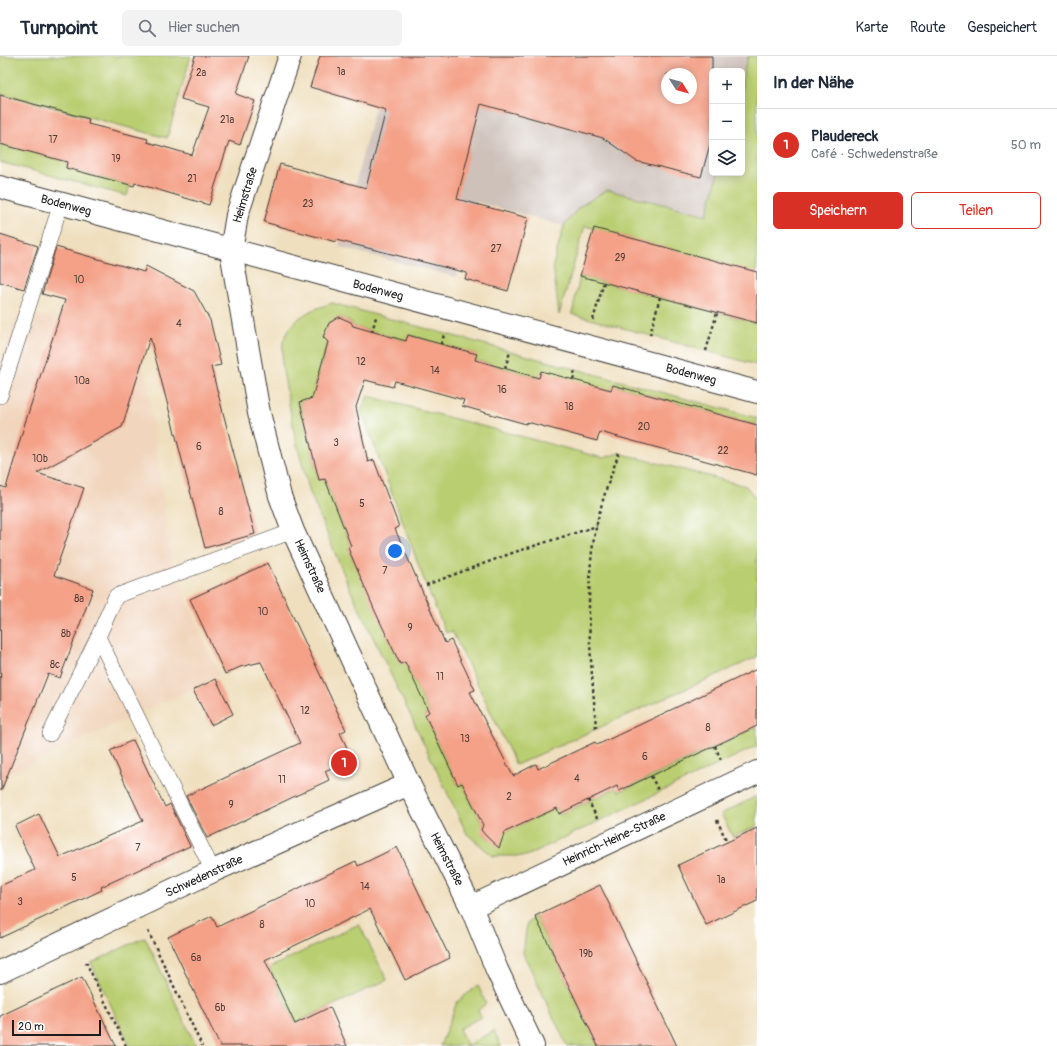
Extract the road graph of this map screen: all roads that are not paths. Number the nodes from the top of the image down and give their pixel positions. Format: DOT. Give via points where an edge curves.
graph roads {
  1 [pos="290,56"];
  2 [pos="0,187"];
  3 [pos="61,203"];
  4 [pos="232,251"];
  5 [pos="757,392"];
  6 [pos="0,396"];
  7 [pos="294,531"];
  8 [pos="98,637"];
  9 [pos="50,734"];
  10 [pos="757,772"];
  11 [pos="409,784"];
  12 [pos="212,872"];
  13 [pos="471,907"];
  14 [pos="0,972"];
  15 [pos="533,1046"];
  1 -- 4 [label="street, Heimstraße" via="237,215"];
  2 -- 3 [label="street, Bodenweg"];
  3 -- 4 [label="street, Bodenweg"];
  3 -- 6 [label="lane"];
  4 -- 5 [label="street, Bodenweg"];
  4 -- 7 [label="street, Heimstraße" via="259,413 280,496"];
  7 -- 8 [label="lane" via="116,596"];
  7 -- 11 [label="street, Heimstraße"];
  8 -- 9 [label="lane"];
  8 -- 12 [label="lane"];
  10 -- 13 [label="street, Heinrich-Heine-Straße"];
  11 -- 12 [label="street, Schwedenstraße"];
  11 -- 13 [label="street, Heimstraße"];
  12 -- 14 [label="street, Schwedenstraße"];
  13 -- 15 [label="street, Heimstraße"];
}
